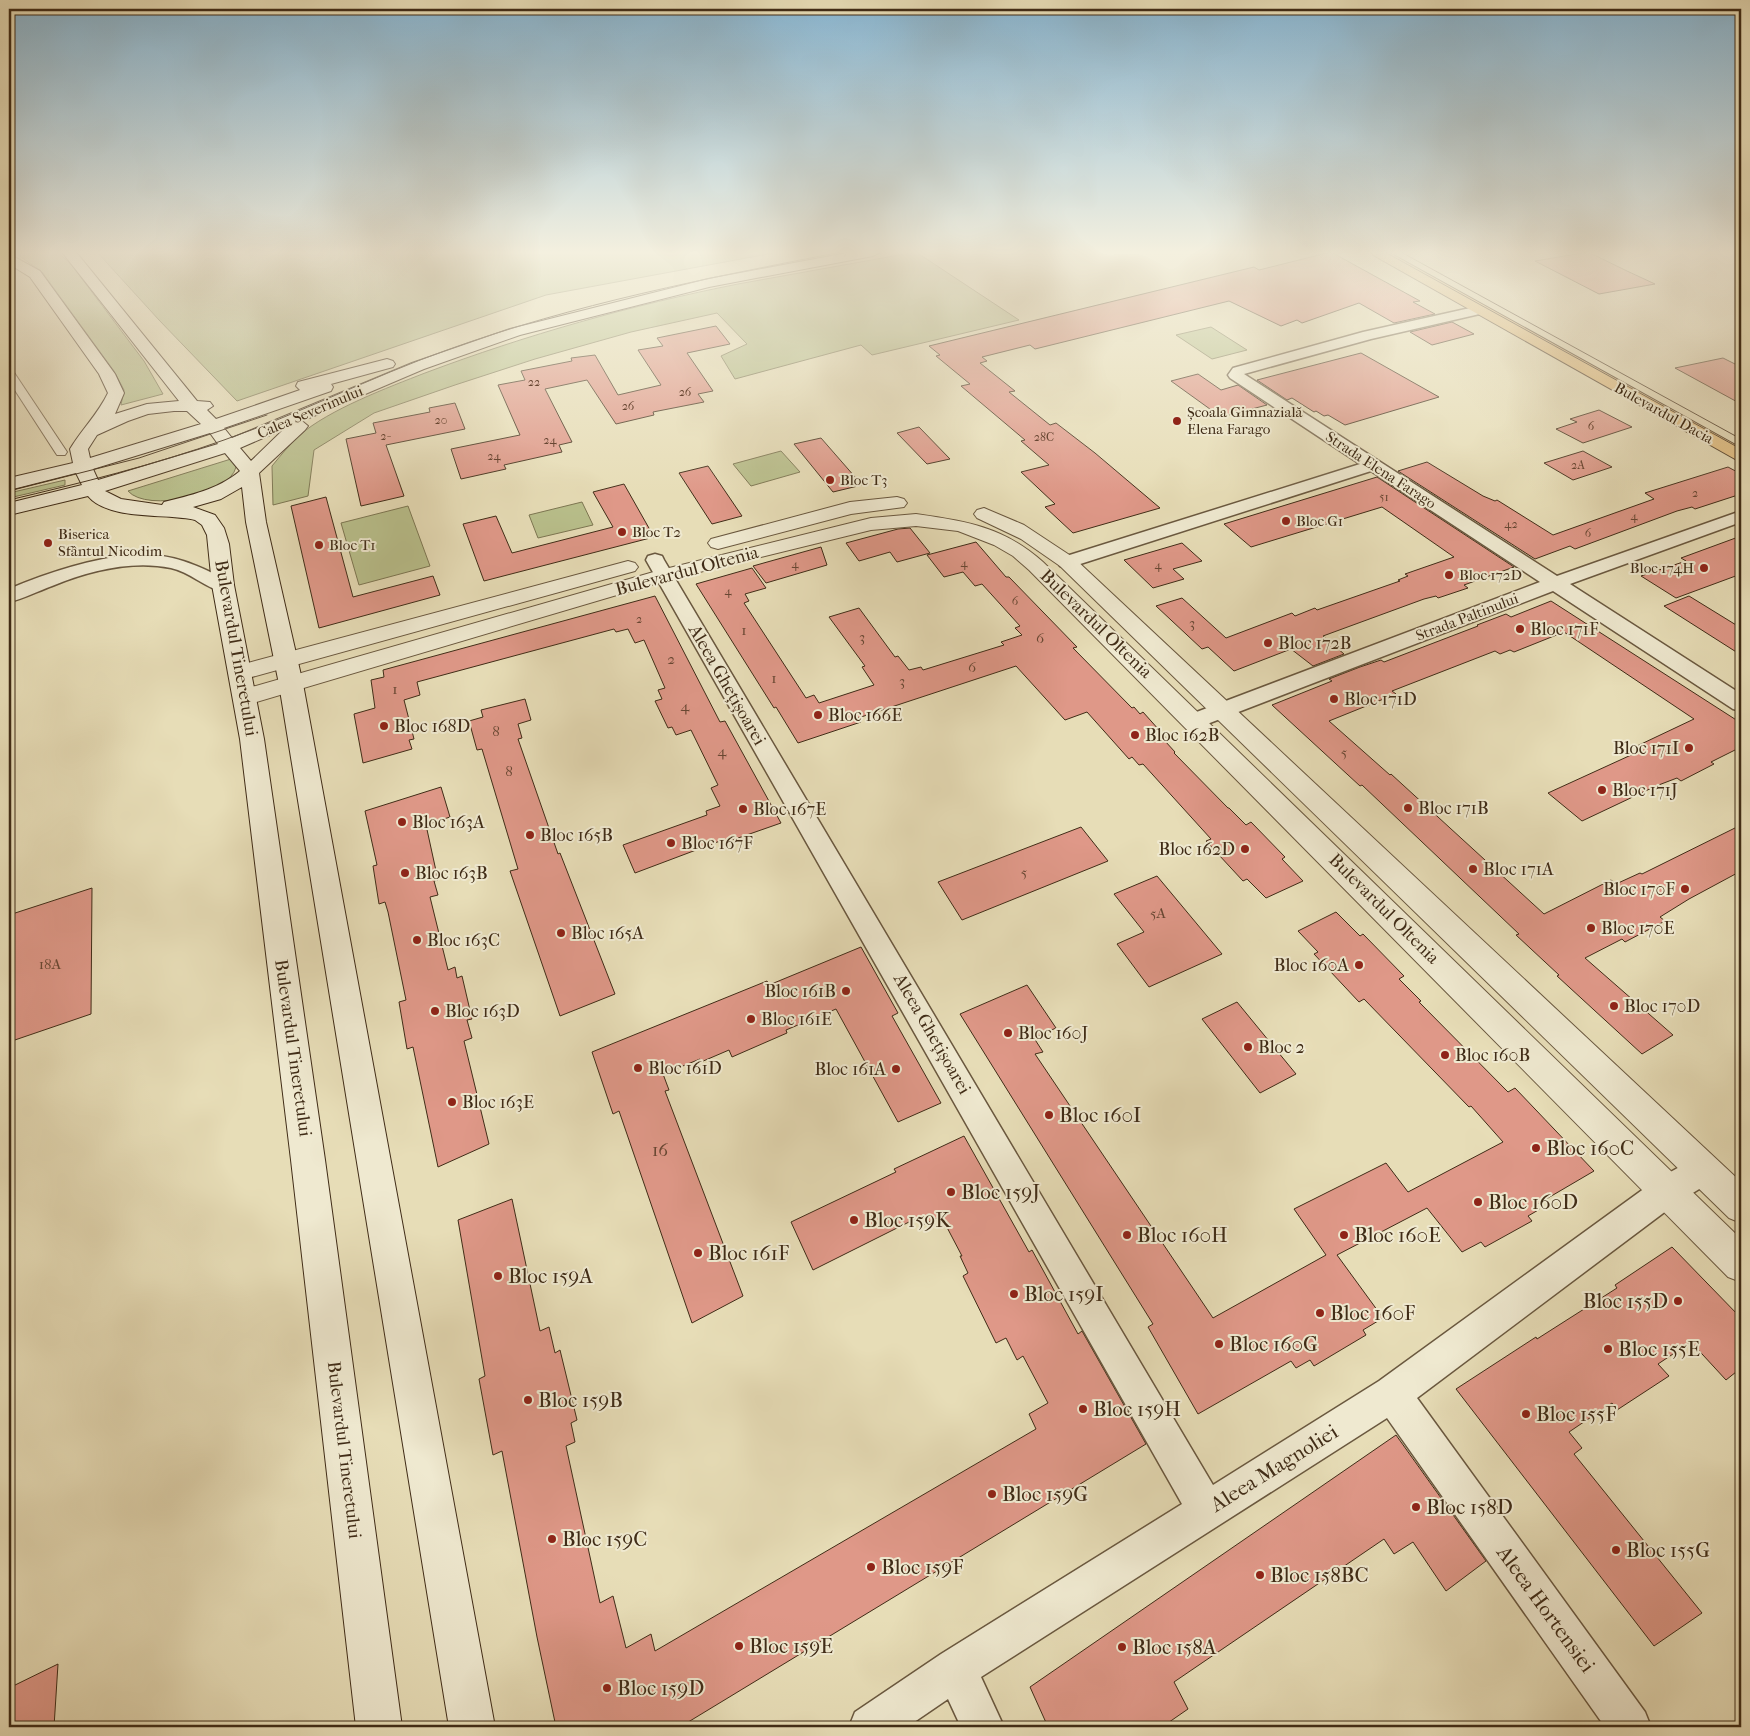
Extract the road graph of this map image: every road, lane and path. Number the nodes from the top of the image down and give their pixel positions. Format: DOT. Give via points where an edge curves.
graph roads {
  1 [pos="77,333"];
  2 [pos="134,333"];
  3 [pos="473,333"];
  4 [pos="517,333"];
  5 [pos="1377,333"];
  6 [pos="1521,333"];
  7 [pos="387,364"];
  8 [pos="9,373"];
  9 [pos="350,395"];
  10 [pos="192,406"];
  11 [pos="214,427"];
  12 [pos="88,434"];
  13 [pos="229,446"];
  14 [pos="61,452"];
  15 [pos="1741,455"];
  16 [pos="1373,465"];
  17 [pos="82,466"];
  18 [pos="250,472"];
  19 [pos="10,484"];
  20 [pos="94,488"];
  21 [pos="14,508"];
  22 [pos="138,508"];
  23 [pos="1741,516"];
  24 [pos="987,524"];
  25 [pos="1067,562"];
  26 [pos="660,568"];
  27 [pos="1556,583"];
  28 [pos="223,586"];
  29 [pos="9,596"];
  30 [pos="288,672"];
  31 [pos="243,685"];
  32 [pos="1741,704"];
  33 [pos="1223,710"];
  34 [pos="1194,721"];
  35 [pos="1703,1169"];
  36 [pos="1667,1191"];
  37 [pos="1741,1206"];
  38 [pos="1741,1264"];
  39 [pos="1392,1394"];
  40 [pos="1207,1510"];
  41 [pos="956,1669"];
  42 [pos="380,1727"];
  43 [pos="472,1727"];
  44 [pos="870,1727"];
  45 [pos="983,1727"];
  46 [pos="1630,1727"];
  1 -- 12 [label="main road" via="107,374 116,393 108,411"];
  2 -- 10 [label="main road"];
  3 -- 7 [label="main road, Calea Severinului"];
  4 -- 9 [label="main road, Calea Severinului" via="463,349"];
  5 -- 16 [label="street, Strada Elena Farago" via="1238,371 1235,376"];
  6 -- 15 [label="main road, Bulevardul Dacia"];
  7 -- 10 [label="main road" via="239,406"];
  7 -- 11 [label="main road, Calea Severinului"];
  8 -- 14 [label="street"];
  9 -- 13 [label="main road, Calea Severinului"];
  9 -- 18 [label="main road" via="292,430"];
  10 -- 11 [label="main road"];
  10 -- 12 [label="main road" via="168,405 146,409 116,418"];
  11 -- 13 [label="main road"];
  11 -- 17 [label="main road, Calea Severinului"];
  12 -- 14 [label="main road"];
  12 -- 17 [label="main road" via="79,449"];
  13 -- 18 [label="main road"];
  13 -- 20 [label="main road, Calea Severinului"];
  14 -- 19 [label="main road"];
  16 -- 25 [label="street"];
  16 -- 27 [label="street, Strada Elena Farago"];
  17 -- 19 [label="main road, Calea Severinului"];
  17 -- 20 [label="main road, Bulevardul Tineretului"];
  18 -- 22 [label="main road" via="209,497 183,505"];
  18 -- 30 [label="main road" via="256,522"];
  20 -- 21 [label="main road, Calea Severinului"];
  20 -- 22 [label="main road, Bulevardul Tineretului" via="104,499"];
  21 -- 22 [label="main road" via="52,504"];
  22 -- 28 [label="main road, Bulevardul Tineretului" via="192,513 210,522 216,535"];
  23 -- 27 [label="street, Strada Paltinului"];
  24 -- 25 [label="main road, Bulevardul Oltenia" via="1043,543"];
  24 -- 26 [label="main road, Bulevardul Oltenia" via="967,508 935,503 878,504 818,516"];
  24 -- 34 [label="main road, Bulevardul Oltenia" via="1036,566"];
  25 -- 33 [label="main road, Bulevardul Oltenia"];
  26 -- 30 [label="main road, Bulevardul Oltenia"];
  26 -- 40 [label="street, Aleea Ghețișoarei"];
  27 -- 32 [label="street, Strada Elena Farago"];
  27 -- 33 [label="street, Strada Paltinului"];
  28 -- 29 [label="street" via="175,562 140,560 97,565 61,575"];
  28 -- 31 [label="main road, Bulevardul Tineretului"];
  30 -- 31 [label="main road, Bulevardul Oltenia"];
  30 -- 43 [label="main road"];
  31 -- 42 [label="main road, Bulevardul Tineretului" via="307,1150"];
  33 -- 34 [label="street, Strada Paltinului"];
  33 -- 35 [label="main road, Bulevardul Oltenia"];
  34 -- 36 [label="main road, Bulevardul Oltenia"];
  35 -- 36 [label="street, Aleea Magnoliei"];
  35 -- 37 [label="main road, Bulevardul Oltenia"];
  36 -- 38 [label="main road, Bulevardul Oltenia"];
  36 -- 39 [label="street, Aleea Magnoliei"];
  39 -- 40 [label="street, Aleea Magnoliei"];
  39 -- 46 [label="street, Aleea Hortensiei"];
  40 -- 41 [label="street, Aleea Magnoliei"];
  41 -- 44 [label="street, Aleea Magnoliei"];
  41 -- 45 [label="street"];
}
